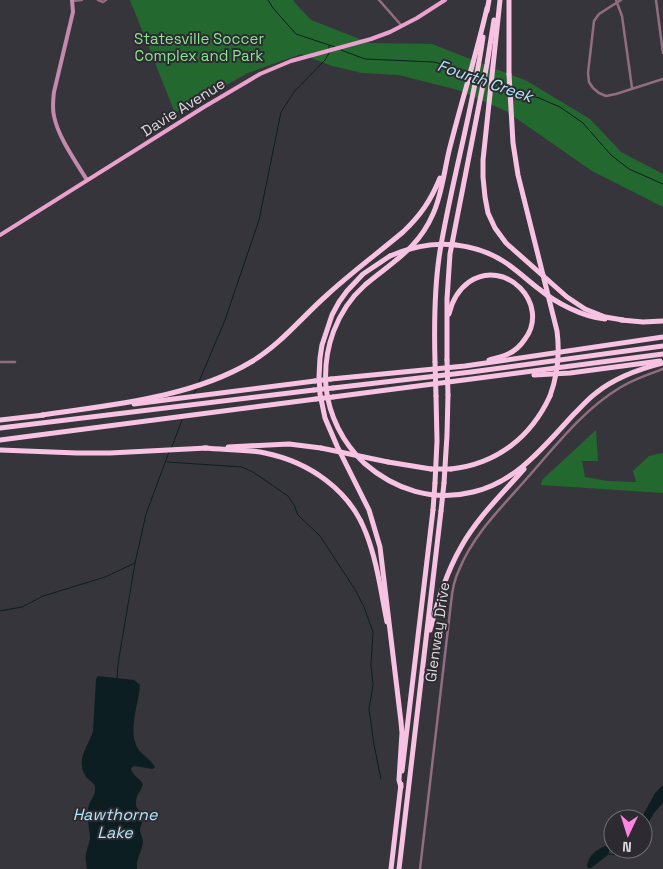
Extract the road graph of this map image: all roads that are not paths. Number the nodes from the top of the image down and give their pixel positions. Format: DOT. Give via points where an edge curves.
graph roads {
  1 [pos="72,0"];
  2 [pos="82,0"];
  3 [pos="98,0"];
  4 [pos="106,0"];
  5 [pos="380,0"];
  6 [pos="445,0"];
  7 [pos="489,0"];
  8 [pos="499,0"];
  9 [pos="509,0"];
  10 [pos="621,0"];
  11 [pos="656,0"];
  12 [pos="617,1"];
  13 [pos="402,26"];
  14 [pos="663,53"];
  15 [pos="477,60"];
  16 [pos="490,65"];
  17 [pos="663,79"];
  18 [pos="632,88"];
  19 [pos="449,151"];
  20 [pos="87,180"];
  21 [pos="0,234"];
  22 [pos="623,320"];
  23 [pos="663,321"];
  24 [pos="447,329"];
  25 [pos="663,337"];
  26 [pos="663,346"];
  27 [pos="663,354"];
  28 [pos="0,362"];
  29 [pos="15,362"];
  30 [pos="663,362"];
  31 [pos="465,366"];
  32 [pos="663,369"];
  33 [pos="496,377"];
  34 [pos="42,415"];
  35 [pos="0,420"];
  36 [pos="0,428"];
  37 [pos="0,440"];
  38 [pos="548,441"];
  39 [pos="204,448"];
  40 [pos="0,450"];
  41 [pos="425,644"];
  42 [pos="394,660"];
  43 [pos="400,787"];
  44 [pos="391,869"];
  45 [pos="399,869"];
  46 [pos="420,869"];
  1 -- 2 [label="street"];
  1 -- 20 [label="street" via="73,12 52,105 56,126"];
  3 -- 4 [label="street"];
  5 -- 13 [label="street"];
  6 -- 13 [label="main road, Davie Avenue"];
  7 -- 15 [label="highway"];
  8 -- 16 [label="highway"];
  9 -- 39 [label="highway, bridge" via="512,136 518,175 558,331 558,366 550,396 539,417 523,436 499,454 474,465 451,469 431,469 289,444"];
  10 -- 12 [label="street"];
  11 -- 14 [label="street"];
  12 -- 18 [label="street"];
  12 -- 18 [label="street" via="598,14 594,21 588,78 593,88 606,96"];
  13 -- 20 [label="main road, Davie Avenue" via="260,74"];
  15 -- 19 [label="highway"];
  15 -- 43 [label="highway, bridge" via="474,89 440,252 435,299 435,483"];
  16 -- 22 [label="highway" via="483,177 488,214 495,228 506,243 567,297 585,309"];
  16 -- 24 [label="highway" via="481,92 450,254"];
  17 -- 18 [label="street"];
  19 -- 34 [label="highway" via="430,200 420,216 250,363 185,389 136,401"];
  19 -- 38 [label="highway" via="436,206 426,229 406,253 358,292 333,331 326,368 332,415 346,442 366,464 396,484 432,495 464,494 490,486 518,470"];
  20 -- 21 [label="main road, Davie Avenue"];
  22 -- 23 [label="highway"];
  22 -- 42 [label="highway, bridge" via="579,312 561,304 503,261 482,251 448,244 426,245 390,256 363,274 339,302 322,345 320,394 325,418 369,510 380,547"];
  24 -- 31 [label="highway" via="455,297 475,278 504,277 517,284 530,302 532,326 520,346 509,354"];
  24 -- 41 [label="highway, bridge" via="444,483"];
  25 -- 31 [label="highway"];
  26 -- 36 [label="highway, bridge"];
  27 -- 33 [label="highway"];
  28 -- 29 [label="street"];
  30 -- 33 [label="highway" via="570,373"];
  30 -- 38 [label="highway" via="633,372 603,388"];
  31 -- 34 [label="highway, bridge" via="331,379"];
  32 -- 46 [label="street, Glenway Drive" via="620,388 586,414 485,526 466,554 451,603"];
  33 -- 37 [label="highway, bridge"];
  34 -- 35 [label="highway"];
  38 -- 41 [label="highway" via="484,514 461,546 442,587"];
  39 -- 40 [label="highway" via="77,453"];
  39 -- 42 [label="highway" via="264,453 300,464 334,486 350,503 370,545"];
  41 -- 45 [label="highway"];
  42 -- 43 [label="highway" via="402,733"];
  43 -- 44 [label="highway"];
}
